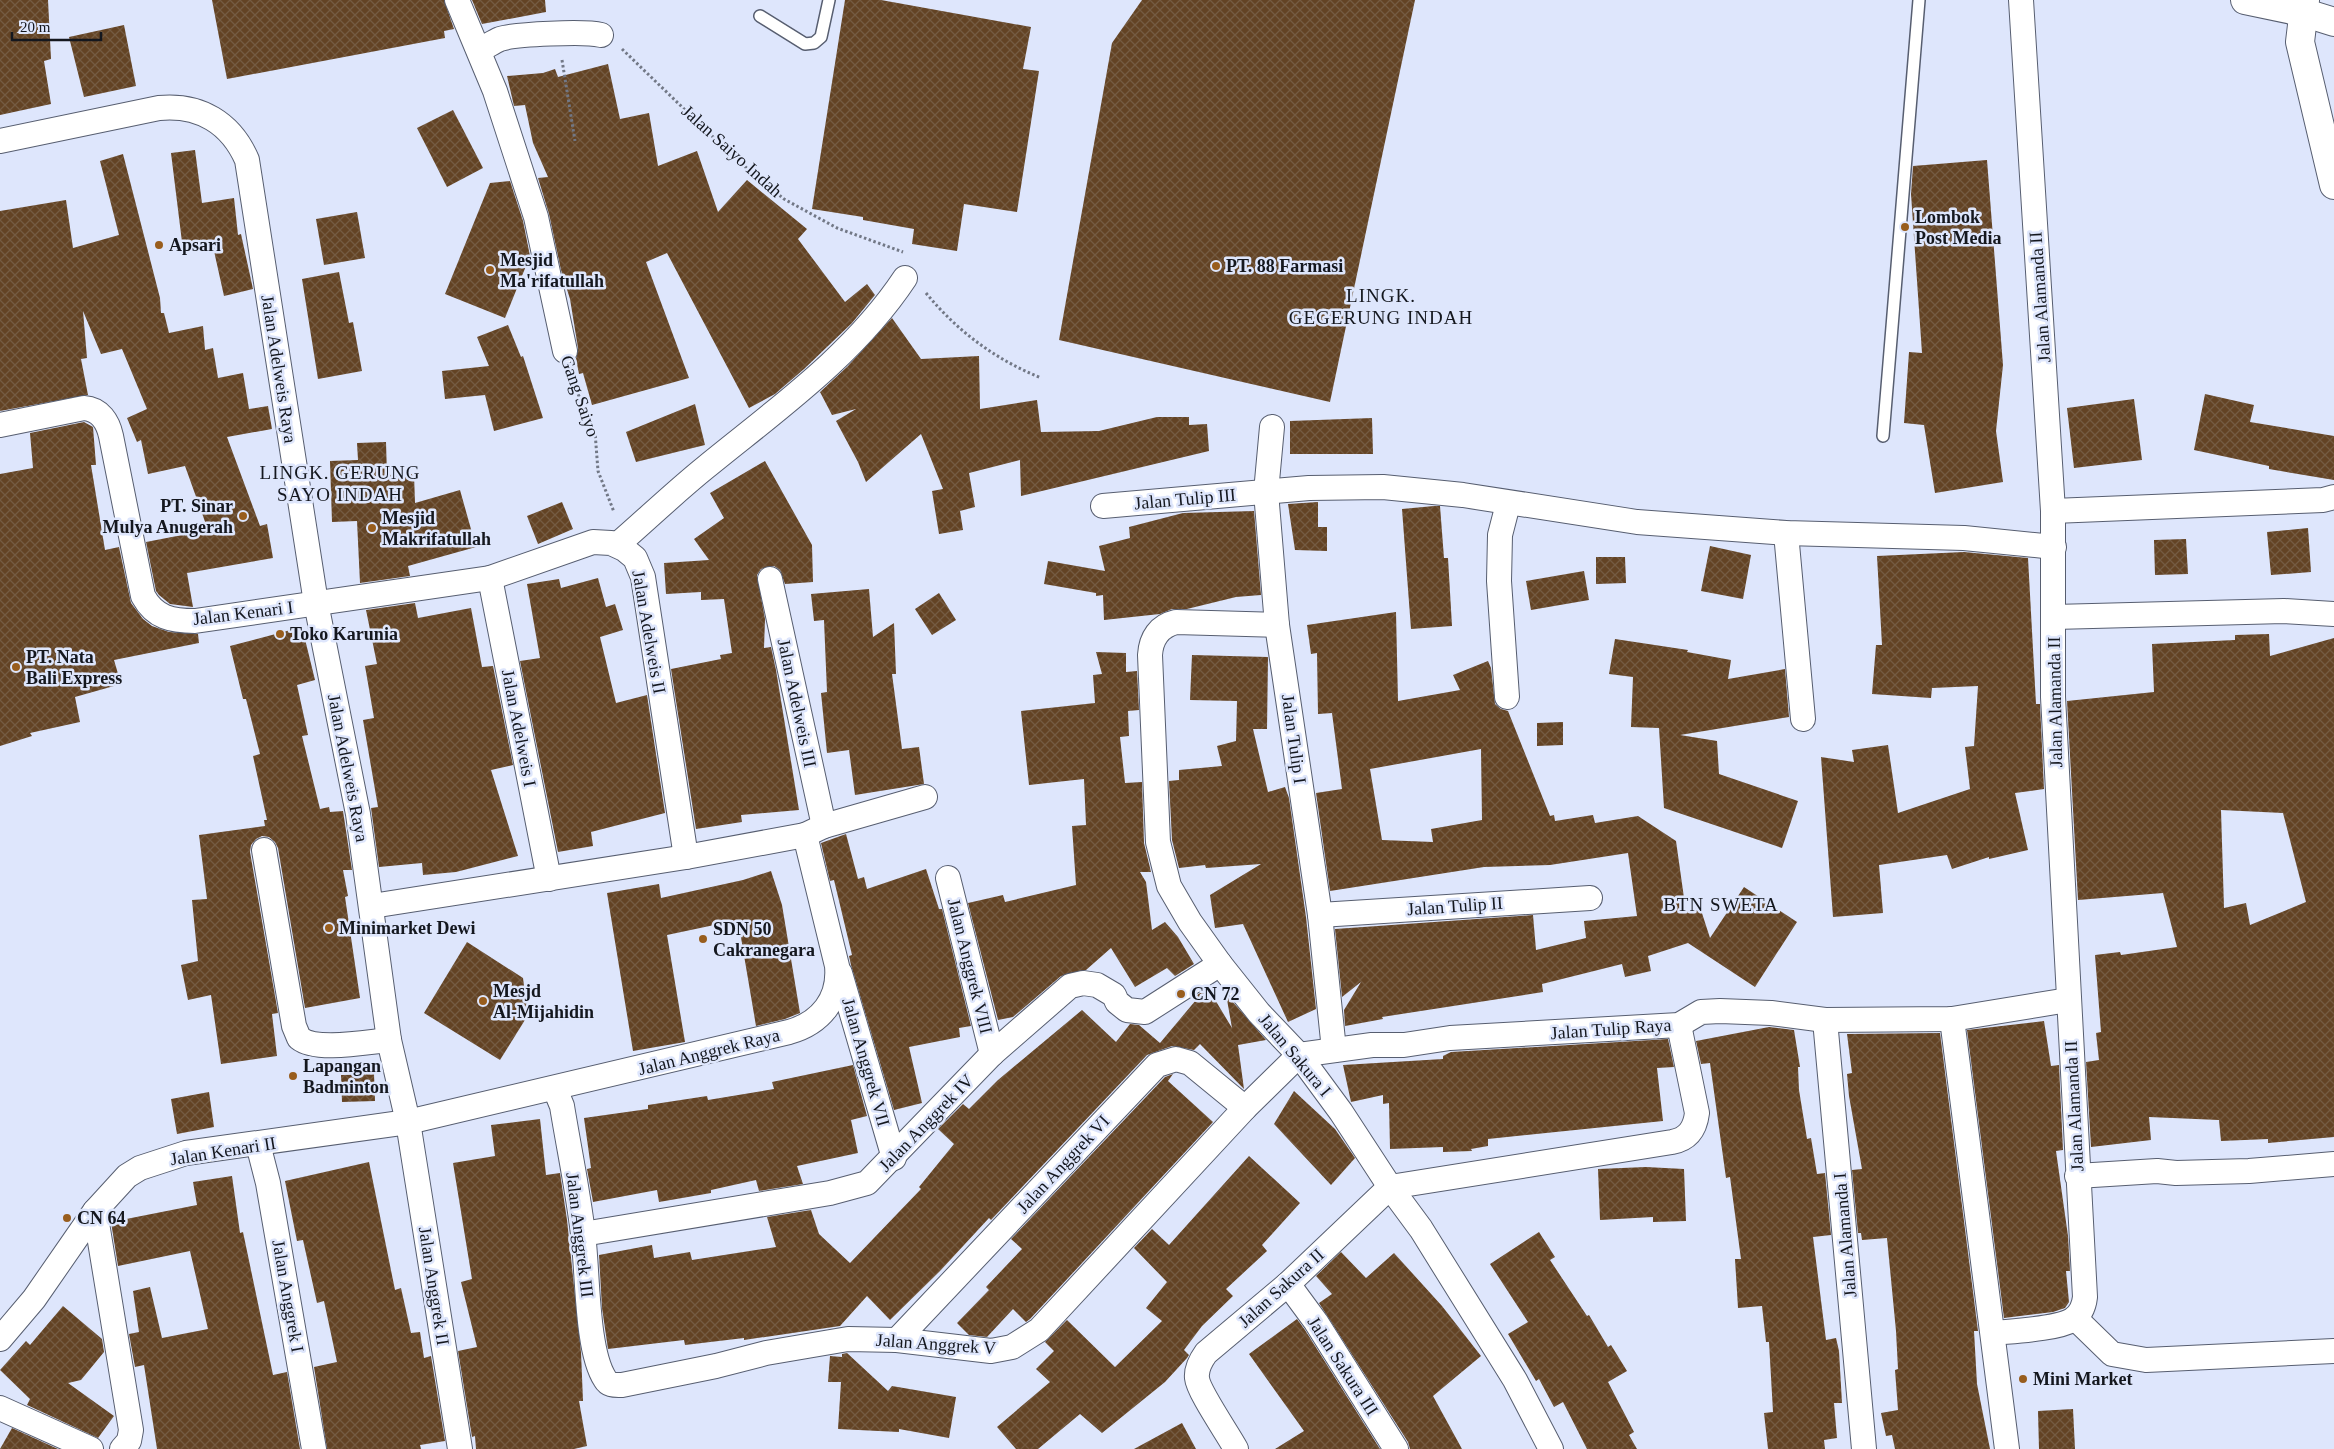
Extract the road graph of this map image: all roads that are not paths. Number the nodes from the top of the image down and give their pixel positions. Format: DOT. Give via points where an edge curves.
graph roads {
  1 [pos="457,0"];
  2 [pos="829,0"];
  3 [pos="1919,0"];
  4 [pos="2021,0"];
  5 [pos="2245,0"];
  6 [pos="2304,6"];
  7 [pos="760,16"];
  8 [pos="2334,22"];
  9 [pos="601,35"];
  10 [pos="479,50"];
  11 [pos="0,140"];
  12 [pos="2334,185"];
  13 [pos="907,272"];
  14 [pos="565,351"];
  15 [pos="0,425"];
  16 [pos="1272,427"];
  17 [pos="1883,436"];
  18 [pos="1266,492"];
  19 [pos="2334,497"];
  20 [pos="1508,504"];
  21 [pos="1103,506"];
  22 [pos="2053,511"];
  23 [pos="1786,533"];
  24 [pos="621,542"];
  25 [pos="2054,547"];
  26 [pos="490,578"];
  27 [pos="770,580"];
  28 [pos="316,604"];
  29 [pos="2334,614"];
  30 [pos="2054,617"];
  31 [pos="1277,625"];
  32 [pos="1507,698"];
  33 [pos="1803,719"];
  34 [pos="925,797"];
  35 [pos="814,830"];
  36 [pos="264,850"];
  37 [pos="686,856"];
  38 [pos="948,878"];
  39 [pos="549,879"];
  40 [pos="1590,898"];
  41 [pos="372,906"];
  42 [pos="1320,915"];
  43 [pos="1220,964"];
  44 [pos="838,966"];
  45 [pos="2068,1000"];
  46 [pos="1952,1019"];
  47 [pos="1826,1020"];
  48 [pos="1678,1025"];
  49 [pos="389,1040"];
  50 [pos="1334,1050"];
  51 [pos="992,1054"];
  52 [pos="1299,1055"];
  53 [pos="555,1089"];
  54 [pos="1245,1108"];
  55 [pos="408,1122"];
  56 [pos="258,1144"];
  57 [pos="894,1158"];
  58 [pos="2334,1164"];
  59 [pos="2078,1176"];
  60 [pos="1390,1187"];
  61 [pos="95,1211"];
  62 [pos="583,1234"];
  63 [pos="1288,1284"];
  64 [pos="2075,1318"];
  65 [pos="1994,1333"];
  66 [pos="0,1339"];
  67 [pos="897,1340"];
  68 [pos="2334,1350"];
  69 [pos="606,1381"];
  70 [pos="0,1408"];
  71 [pos="91,1449"];
  72 [pos="122,1449"];
  73 [pos="314,1449"];
  74 [pos="460,1449"];
  75 [pos="1236,1449"];
  76 [pos="1396,1449"];
  77 [pos="1551,1449"];
  78 [pos="1864,1449"];
  79 [pos="2007,1449"];
  1 -- 10 [label="street"];
  2 -- 7 [label="lane" via="821,37 814,43 805,44"];
  3 -- 17 [label="lane"];
  4 -- 22 [label="street, Jalan Alamanda II"];
  5 -- 6 [label="main road"];
  6 -- 8 [label="main road"];
  6 -- 12 [label="main road" via="2300,42"];
  9 -- 10 [label="street" via="506,38"];
  10 -- 14 [label="street, Gang Saiyo" via="536,217"];
  11 -- 28 [label="street, Jalan Adelweis Raya" via="171,106 207,114 236,138 247,160"];
  13 -- 24 [label="street" via="887,305 839,357 703,469"];
  15 -- 28 [label="street, Jalan Kenari I" via="84,408 97,410 103,417 111,436 143,596 149,606 162,616 176,621 195,621"];
  16 -- 18 [label="street, Jalan Tulip I"];
  18 -- 20 [label="street, Jalan Tulip III" via="1383,487 1463,495"];
  18 -- 21 [label="street, Jalan Tulip III"];
  18 -- 31 [label="street, Jalan Tulip I"];
  19 -- 22 [label="street"];
  20 -- 23 [label="street, Jalan Tulip III" via="1637,522"];
  20 -- 32 [label="street" via="1500,535 1499,581"];
  22 -- 25 [label="street, Jalan Alamanda II"];
  23 -- 25 [label="street, Jalan Tulip III" via="1964,538"];
  23 -- 33 [label="street"];
  24 -- 26 [label="street" via="592,542"];
  24 -- 37 [label="street, Jalan Adelweis II" via="643,577"];
  25 -- 30 [label="street, Jalan Alamanda II"];
  26 -- 28 [label="street"];
  26 -- 39 [label="street, Jalan Adelweis I"];
  27 -- 35 [label="street, Jalan Adelweis III"];
  28 -- 41 [label="street, Jalan Adelweis Raya" via="358,814"];
  29 -- 30 [label="street" via="2275,611"];
  30 -- 45 [label="street, Jalan Alamanda II" via="2053,698"];
  31 -- 42 [label="street, Jalan Tulip I"];
  31 -- 43 [label="street, Jalan Sakura I" via="1176,622 1158,632 1151,645 1158,842 1169,886"];
  34 -- 35 [label="street"];
  35 -- 37 [label="street"];
  35 -- 44 [label="street, Jalan Anggrek Raya"];
  36 -- 49 [label="street" via="294,1026 299,1038 325,1045"];
  37 -- 39 [label="street"];
  38 -- 51 [label="street, Jalan Anggrek VIII"];
  39 -- 41 [label="street"];
  40 -- 42 [label="street, Jalan Tulip II"];
  41 -- 49 [label="street, Jalan Adelweis Raya"];
  42 -- 50 [label="street, Jalan Tulip I"];
  43 -- 51 [label="street, Jalan Anggrek IV" via="1145,1012 1127,1010 1114,995 1097,985 1083,983 1070,986"];
  43 -- 52 [label="street, Jalan Sakura I" via="1259,1013"];
  44 -- 53 [label="street, Jalan Anggrek Raya" via="837,986 830,1004 816,1020 799,1030"];
  44 -- 57 [label="street, Jalan Anggrek VII"];
  45 -- 46 [label="street, Jalan Tulip Raya"];
  45 -- 59 [label="street, Jalan Alamanda II"];
  46 -- 47 [label="street, Jalan Tulip Raya"];
  46 -- 65 [label="street"];
  47 -- 48 [label="street, Jalan Tulip Raya" via="1771,1012 1720,1011 1701,1012"];
  47 -- 78 [label="street, Jalan Alamanda I"];
  48 -- 50 [label="street, Jalan Tulip Raya" via="1450,1038"];
  48 -- 60 [label="street" via="1697,1114 1694,1127 1681,1139"];
  49 -- 55 [label="street, Jalan Adelweis Raya"];
  50 -- 52 [label="street, Jalan Tulip Raya"];
  51 -- 57 [label="street, Jalan Anggrek IV"];
  52 -- 54 [label="street, Jalan Anggrek V"];
  52 -- 60 [label="street, Jalan Sakura I"];
  53 -- 55 [label="street, Jalan Anggrek Raya"];
  53 -- 62 [label="street, Jalan Anggrek III" via="562,1106"];
  54 -- 67 [label="street, Jalan Anggrek V" via="1031,1337 1012,1347 991,1351"];
  54 -- 67 [label="street, Jalan Anggrek VI" via="1190,1063 1176,1059 1157,1065"];
  55 -- 56 [label="street, Jalan Kenari II"];
  55 -- 74 [label="street, Jalan Anggrek II"];
  56 -- 61 [label="street, Jalan Kenari II" via="186,1153 140,1168 127,1176"];
  56 -- 73 [label="street, Jalan Anggrek I" via="268,1183"];
  57 -- 62 [label="street, Jalan Anggrek IV" via="867,1184 858,1187"];
  58 -- 59 [label="street" via="2249,1172 2157,1171"];
  59 -- 64 [label="street, Jalan Alamanda II" via="2085,1296"];
  60 -- 63 [label="street, Jalan Sakura II"];
  60 -- 77 [label="street, Jalan Sakura I" via="1421,1229 1515,1380"];
  61 -- 66 [label="street, Jalan Kenari II" via="34,1299"];
  61 -- 72 [label="street" via="131,1430 129,1441"];
  62 -- 69 [label="street, Jalan Anggrek III" via="591,1326 597,1359"];
  63 -- 75 [label="street, Jalan Sakura II" via="1203,1357 1197,1378 1200,1388"];
  63 -- 76 [label="street, Jalan Sakura III" via="1316,1322"];
  64 -- 65 [label="street" via="2062,1324"];
  64 -- 68 [label="street" via="2112,1354 2133,1359"];
  65 -- 79 [label="street"];
  67 -- 69 [label="street, Jalan Anggrek V" via="848,1339 766,1353 630,1384 612,1385"];
  70 -- 71 [label="street"];
}
